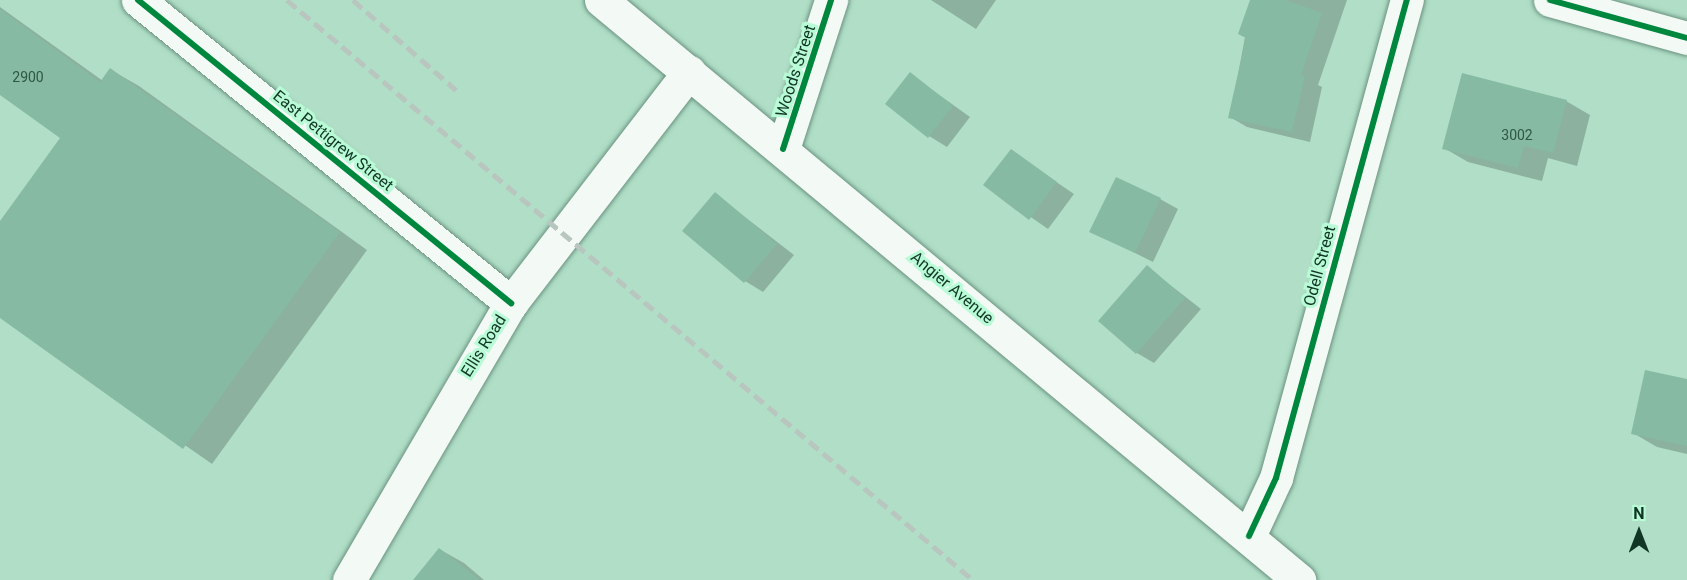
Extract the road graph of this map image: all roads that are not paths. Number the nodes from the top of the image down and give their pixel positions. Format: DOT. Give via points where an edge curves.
graph roads {
  1 [pos="138,0"];
  2 [pos="601,0"];
  3 [pos="831,0"];
  4 [pos="1407,0"];
  5 [pos="1550,0"];
  6 [pos="1687,38"];
  7 [pos="689,72"];
  8 [pos="783,148"];
  9 [pos="511,303"];
  10 [pos="1249,536"];
  11 [pos="349,580"];
  12 [pos="1299,580"];
  1 -- 9 [label="main road, East Pettigrew Street"];
  2 -- 7 [label="main road, Angier Avenue"];
  3 -- 8 [label="main road, Woods Street"];
  4 -- 10 [label="main road, Odell Street" via="1276,478"];
  5 -- 6 [label="main road"];
  7 -- 8 [label="main road, Angier Avenue"];
  7 -- 9 [label="main road, Ellis Road"];
  8 -- 10 [label="main road, Angier Avenue"];
  9 -- 11 [label="main road, Ellis Road"];
  10 -- 12 [label="main road, Angier Avenue"];
}
